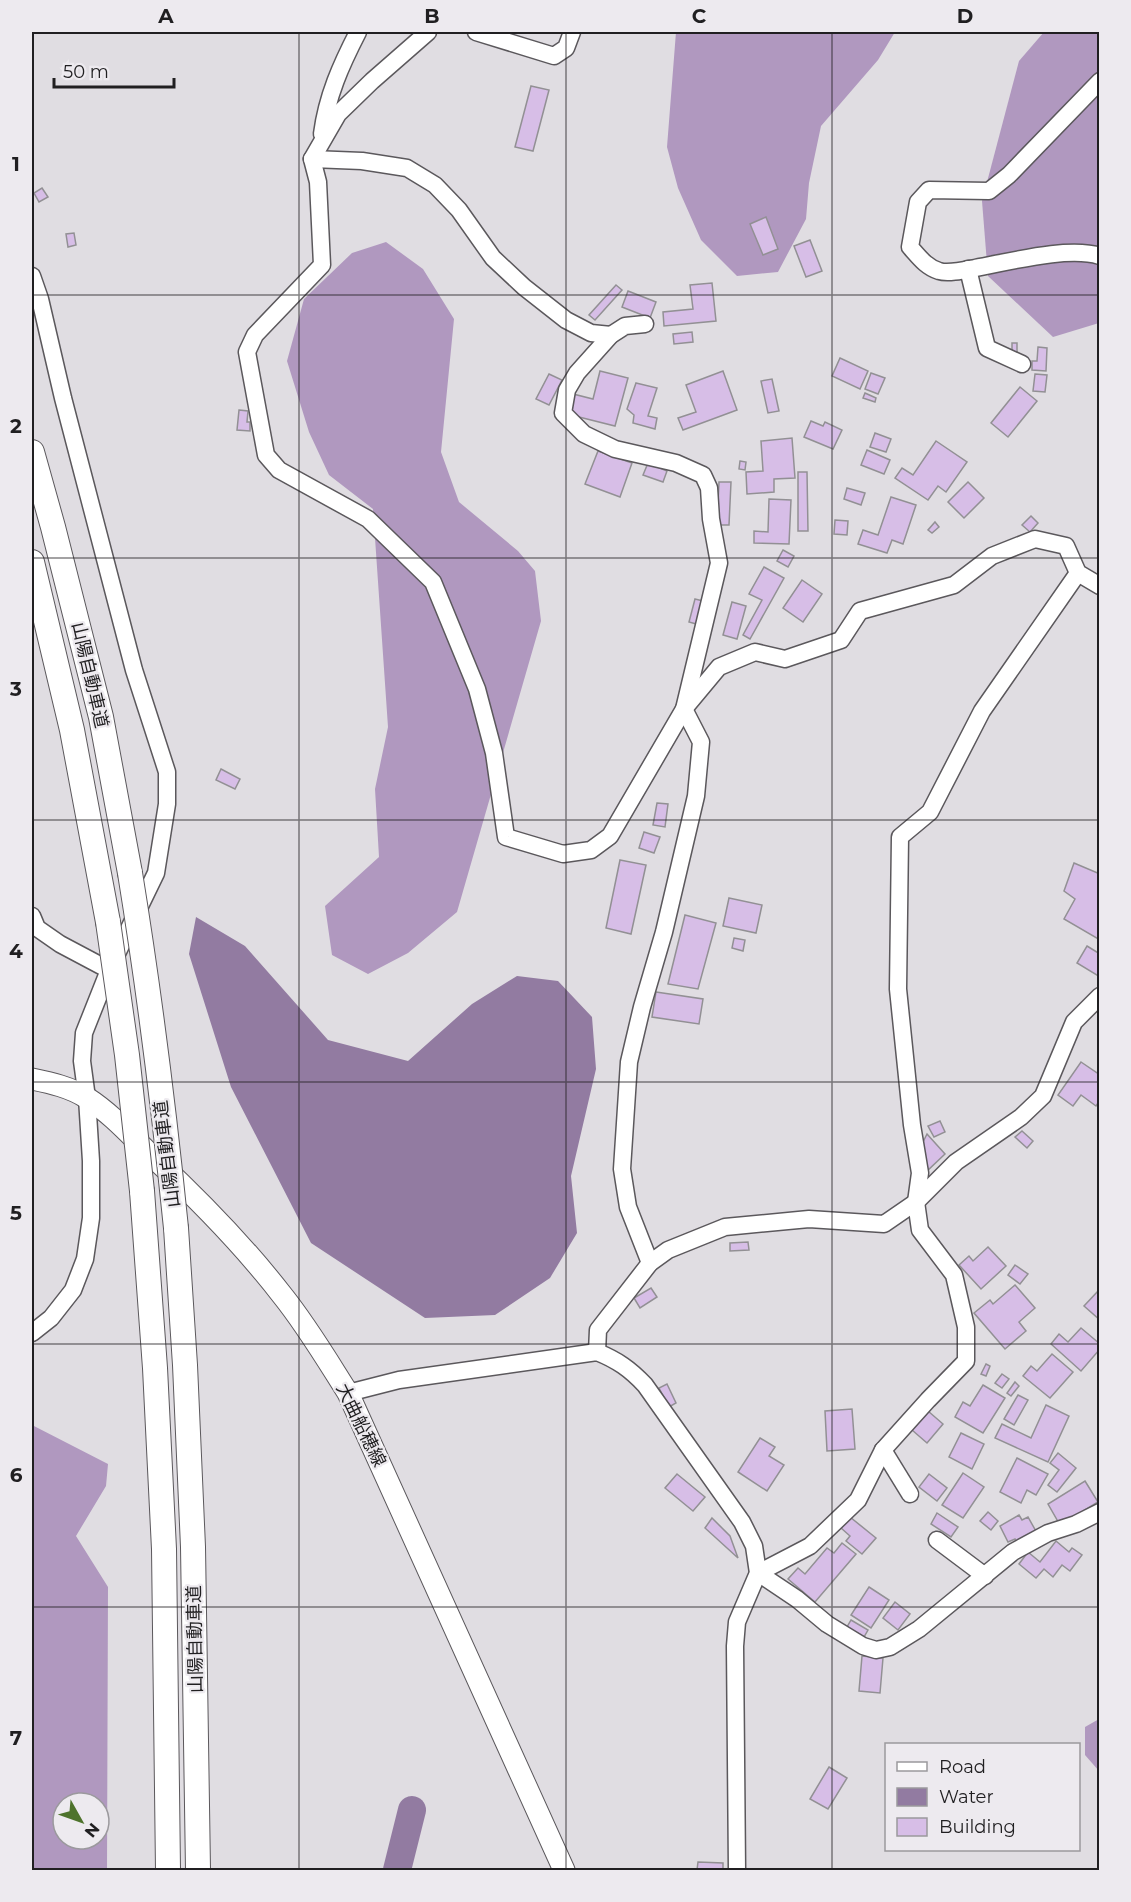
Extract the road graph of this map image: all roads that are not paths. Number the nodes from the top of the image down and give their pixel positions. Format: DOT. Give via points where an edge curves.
graph roads {
  1 [pos="358,32"];
  2 [pos="428,32"];
  3 [pos="476,32"];
  4 [pos="572,32"];
  5 [pos="1100,81"];
  6 [pos="316,152"];
  7 [pos="1100,256"];
  8 [pos="968,269"];
  9 [pos="32,276"];
  10 [pos="645,324"];
  11 [pos="612,335"];
  12 [pos="1022,364"];
  13 [pos="32,452"];
  14 [pos="32,562"];
  15 [pos="1078,573"];
  16 [pos="1100,586"];
  17 [pos="684,709"];
  18 [pos="32,916"];
  19 [pos="109,970"];
  20 [pos="1100,996"];
  21 [pos="32,1079"];
  22 [pos="87,1098"];
  23 [pos="916,1202"];
  24 [pos="650,1263"];
  25 [pos="32,1333"];
  26 [pos="597,1352"];
  27 [pos="348,1393"];
  28 [pos="884,1450"];
  29 [pos="910,1494"];
  30 [pos="1100,1512"];
  31 [pos="937,1540"];
  32 [pos="758,1573"];
  33 [pos="985,1576"];
  34 [pos="168,1870"];
  35 [pos="198,1870"];
  36 [pos="564,1870"];
  37 [pos="737,1870"];
  1 -- 6 [label="street" via="338,70"];
  2 -- 6 [label="street" via="338,114"];
  3 -- 4 [label="street" via="554,56 566,48"];
  5 -- 8 [label="street" via="989,191 928,189 918,202 910,247 924,263 940,272"];
  6 -- 11 [label="street" via="407,168 435,185 459,210 493,258 524,287 566,320 591,333"];
  6 -- 17 [label="street" via="322,265 255,334 247,352 266,455 279,470 368,519 433,582 477,689 494,753 506,837 563,854 591,850 610,836"];
  7 -- 8 [label="street" via="1055,255"];
  8 -- 12 [label="street" via="987,348"];
  9 -- 19 [label="street" via="134,670 167,772 167,804 156,873"];
  10 -- 11 [label="street" via="625,326"];
  11 -- 17 [label="street" via="577,373 567,390 563,413 584,434 615,449 676,463 703,475 709,488 719,563"];
  13 -- 35 [label="highway, 山陽自動車道, bridge" via="101,717 142,945 168,1149 185,1365 193,1547"];
  14 -- 34 [label="highway, 山陽自動車道, bridge" via="72,730 108,922 142,1191 165,1549"];
  15 -- 16 [label="street"];
  15 -- 17 [label="street" via="1066,546 1035,538 992,556 954,585 860,611 841,640 785,659 755,652 719,667"];
  15 -- 23 [label="street" via="982,711 930,812 900,837 898,989 920,1173"];
  17 -- 24 [label="street" via="701,742 696,796 629,1062 622,1169 628,1207"];
  18 -- 19 [label="street" via="37,928"];
  19 -- 22 [label="street" via="84,1033 82,1061"];
  20 -- 23 [label="street" via="1074,1022 1043,1096 1021,1117 956,1162"];
  21 -- 22 [label="main road, 大曲船穂線" via="56,1083"];
  22 -- 25 [label="street" via="91,1218 85,1259 73,1290 51,1318"];
  22 -- 27 [label="main road, 大曲船穂線" via="182,1184 238,1244 282,1295"];
  23 -- 24 [label="street" via="884,1224 809,1219 725,1227 668,1250"];
  23 -- 28 [label="street" via="920,1230 954,1275 966,1327 966,1361"];
  24 -- 26 [label="street" via="598,1330"];
  26 -- 27 [label="street" via="399,1380"];
  26 -- 32 [label="street" via="614,1359 645,1385 742,1522 754,1546"];
  27 -- 36 [label="main road, 大曲船穂線"];
  28 -- 29 [label="street"];
  28 -- 32 [label="street" via="858,1500 810,1546"];
  30 -- 33 [label="street" via="1013,1552"];
  31 -- 33 [label="street"];
  32 -- 33 [label="street" via="827,1624 876,1650 890,1647 919,1629"];
  32 -- 37 [label="street" via="737,1622 735,1646"];
}
